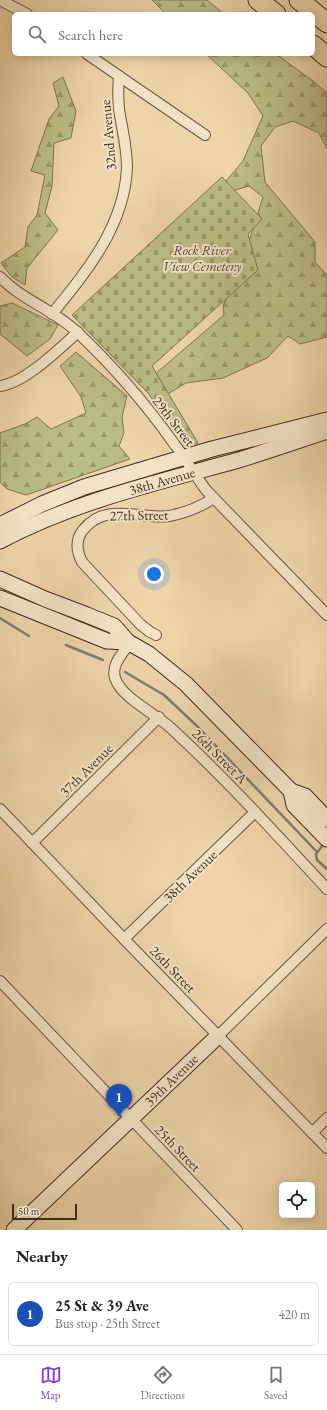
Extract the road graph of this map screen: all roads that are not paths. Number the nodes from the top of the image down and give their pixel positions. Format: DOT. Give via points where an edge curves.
graph roads {
  1 [pos="0,0"];
  2 [pos="258,0"];
  3 [pos="299,0"];
  4 [pos="23,12"];
  5 [pos="273,12"];
  6 [pos="314,12"];
  7 [pos="315,13"];
  8 [pos="327,23"];
  9 [pos="315,47"];
  10 [pos="90,56"];
  11 [pos="327,57"];
  12 [pos="119,76"];
  13 [pos="205,135"];
  14 [pos="0,277"];
  15 [pos="52,314"];
  16 [pos="78,332"];
  17 [pos="0,386"];
  18 [pos="327,420"];
  19 [pos="327,431"];
  20 [pos="184,457"];
  21 [pos="192,472"];
  22 [pos="214,498"];
  23 [pos="2,537"];
  24 [pos="2,579"];
  25 [pos="0,598"];
  26 [pos="327,615"];
  27 [pos="156,635"];
  28 [pos="129,642"];
  29 [pos="159,718"];
  30 [pos="291,791"];
  31 [pos="0,809"];
  32 [pos="255,812"];
  33 [pos="327,819"];
  34 [pos="327,839"];
  35 [pos="32,842"];
  36 [pos="327,889"];
  37 [pos="327,929"];
  38 [pos="124,939"];
  39 [pos="0,981"];
  40 [pos="218,1036"];
  41 [pos="327,1118"];
  42 [pos="131,1119"];
  43 [pos="312,1133"];
  44 [pos="327,1148"];
  45 [pos="14,1230"];
  46 [pos="237,1230"];
  1 -- 4 [label="street"];
  2 -- 5 [label="highway"];
  3 -- 6 [label="highway"];
  7 -- 8 [label="highway"];
  9 -- 11 [label="highway"];
  10 -- 12 [label="street"];
  12 -- 13 [label="street"];
  12 -- 15 [label="street, 32nd Avenue" via="119,109 127,168 121,203 101,248"];
  14 -- 15 [label="street, 29th Street"];
  15 -- 16 [label="street, 29th Street"];
  16 -- 17 [label="street" via="27,375"];
  16 -- 20 [label="street, 29th Street" via="129,386"];
  18 -- 20 [label="street, 38th Avenue"];
  19 -- 21 [label="street, 38th Avenue" via="285,446"];
  20 -- 21 [label="street, 29th Street"];
  20 -- 23 [label="street, 38th Avenue" via="84,487 42,504"];
  21 -- 22 [label="street, 29th Street"];
  21 -- 23 [label="street, 38th Avenue" via="82,505"];
  22 -- 26 [label="street, 29th Street"];
  22 -- 27 [label="street, 27th Street" via="187,512 168,516 106,514 92,521 80,533 77,547 82,562 140,624"];
  24 -- 28 [label="street" via="114,626"];
  25 -- 28 [label="street" via="107,641"];
  28 -- 29 [label="street, 26th Street A" via="115,664 116,678 123,692"];
  28 -- 30 [label="street" via="186,684"];
  29 -- 32 [label="street, 26th Street A"];
  29 -- 35 [label="street, 37th Avenue"];
  30 -- 33 [label="street" via="305,796"];
  30 -- 34 [label="street" via="294,806"];
  31 -- 35 [label="street, 26th Street"];
  32 -- 36 [label="street, 26th Street A"];
  32 -- 38 [label="street, 38th Avenue"];
  35 -- 38 [label="street, 26th Street"];
  37 -- 40 [label="street, 39th Avenue"];
  38 -- 40 [label="street, 26th Street"];
  39 -- 42 [label="street, 25th Street"];
  40 -- 42 [label="street, 39th Avenue"];
  40 -- 43 [label="street, 26th Street"];
  41 -- 43 [label="street"];
  42 -- 45 [label="street, 39th Avenue"];
  42 -- 46 [label="street, 25th Street"];
  43 -- 44 [label="street, 26th Street"];
}
